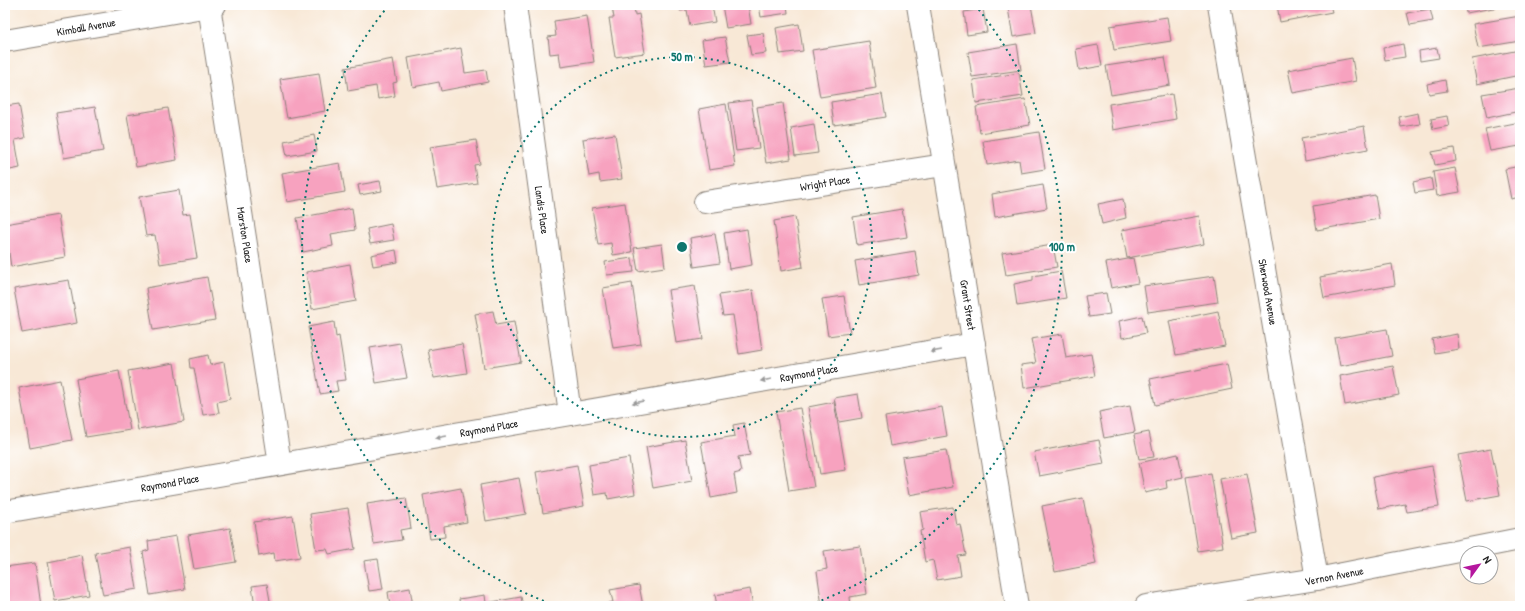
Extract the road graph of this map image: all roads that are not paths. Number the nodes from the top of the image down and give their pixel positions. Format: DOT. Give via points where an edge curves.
graph roads {
  1 [pos="212,5"];
  2 [pos="515,5"];
  3 [pos="918,5"];
  4 [pos="1219,5"];
  5 [pos="5,41"];
  6 [pos="944,165"];
  7 [pos="705,202"];
  8 [pos="974,344"];
  9 [pos="570,414"];
  10 [pos="280,464"];
  11 [pos="5,512"];
  12 [pos="1520,539"];
  13 [pos="1317,579"];
  14 [pos="1017,606"];
  15 [pos="1146,606"];
  1 -- 5 [label="street, Kimball Avenue"];
  1 -- 10 [label="street, Marston Place"];
  2 -- 9 [label="street, Landis Place"];
  3 -- 6 [label="street, Grant Street"];
  4 -- 13 [label="street, Sherwood Avenue"];
  6 -- 7 [label="street, Wright Place"];
  6 -- 8 [label="street, Grant Street"];
  8 -- 9 [label="street, Raymond Place, one-way"];
  8 -- 14 [label="street, Grant Street"];
  9 -- 10 [label="street, Raymond Place, one-way"];
  10 -- 11 [label="street, Raymond Place"];
  12 -- 13 [label="street, Vernon Avenue"];
  13 -- 15 [label="street, Vernon Avenue"];
}
